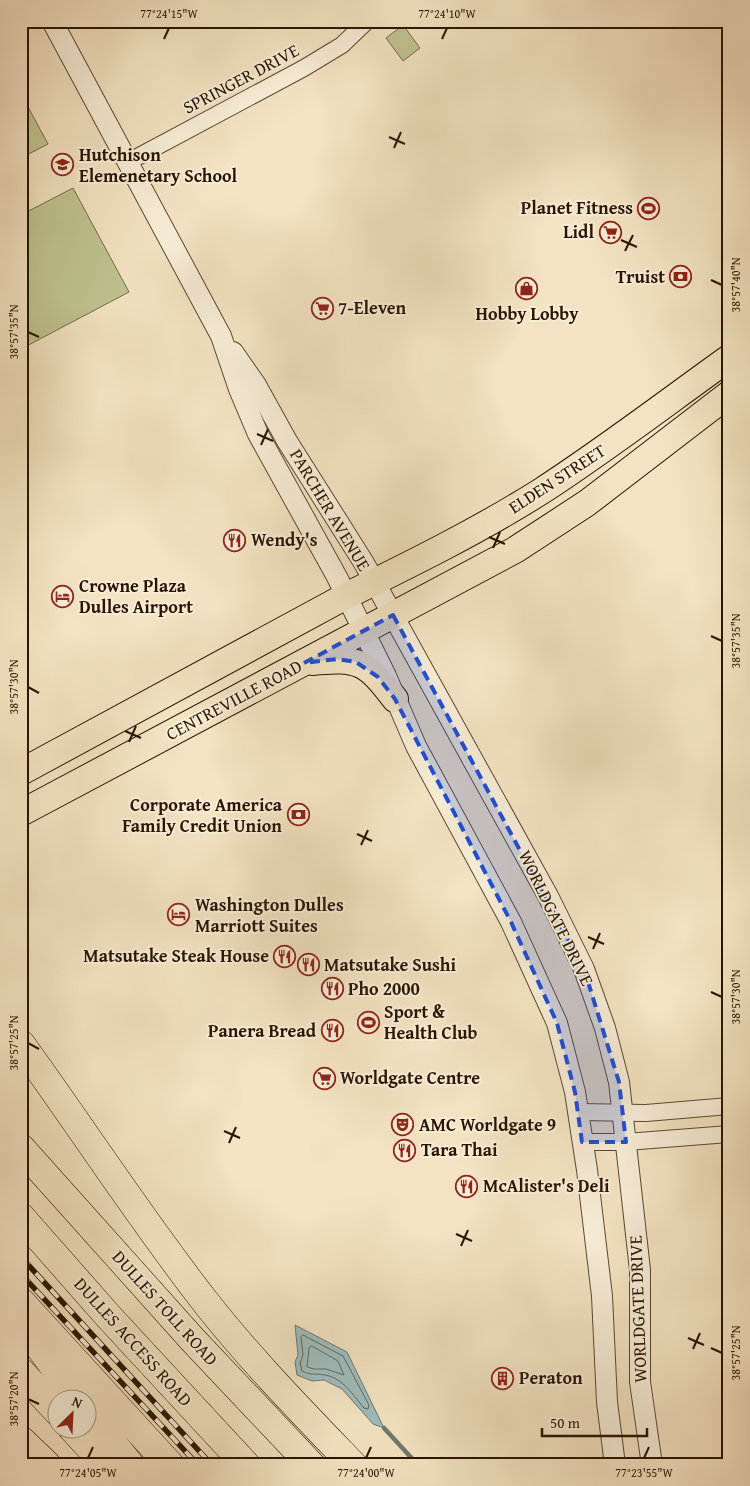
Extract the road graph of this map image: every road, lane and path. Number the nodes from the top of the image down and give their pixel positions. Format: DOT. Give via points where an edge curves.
graph roads {
  1 [pos="52,21"];
  2 [pos="367,21"];
  3 [pos="128,162"];
  4 [pos="221,336"];
  5 [pos="729,358"];
  6 [pos="729,394"];
  7 [pos="374,582"];
  8 [pos="346,596"];
  9 [pos="393,615"];
  10 [pos="363,632"];
  11 [pos="304,663"];
  12 [pos="395,699"];
  13 [pos="21,772"];
  14 [pos="21,813"];
  15 [pos="21,1044"];
  16 [pos="729,1106"];
  17 [pos="577,1112"];
  18 [pos="622,1113"];
  19 [pos="729,1134"];
  20 [pos="582,1142"];
  21 [pos="626,1142"];
  22 [pos="21,1148"];
  23 [pos="21,1217"];
  24 [pos="21,1302"];
  25 [pos="21,1322"];
  26 [pos="21,1372"];
  27 [pos="70,1388"];
  28 [pos="48,1401"];
  29 [pos="98,1425"];
  30 [pos="81,1438"];
  31 [pos="21,1440"];
  32 [pos="48,1465"];
  33 [pos="106,1465"];
  34 [pos="130,1465"];
  35 [pos="170,1465"];
  36 [pos="246,1465"];
  37 [pos="311,1465"];
  38 [pos="353,1465"];
  39 [pos="614,1465"];
  40 [pos="652,1465"];
  1 -- 3 [label="street, PARCHER AVENUE"];
  2 -- 3 [label="street, SPRINGER DRIVE" via="342,46"];
  3 -- 4 [label="street, PARCHER AVENUE"];
  4 -- 7 [label="street, PARCHER AVENUE" via="256,385"];
  4 -- 8 [label="street, PARCHER AVENUE" via="258,434"];
  5 -- 7 [label="main road, ELDEN STREET" via="602,450 512,509"];
  6 -- 9 [label="main road, ELDEN STREET" via="560,523"];
  7 -- 8 [label="main road"];
  7 -- 9 [label="street, WORLDGATE DRIVE"];
  8 -- 10 [label="street, WORLDGATE DRIVE"];
  8 -- 13 [label="main road"];
  9 -- 10 [label="main road, CENTREVILLE ROAD"];
  9 -- 18 [label="street, WORLDGATE DRIVE" via="548,896 584,969 617,1073"];
  10 -- 11 [label="main road, CENTREVILLE ROAD"];
  10 -- 12 [label="street, WORLDGATE DRIVE"];
  11 -- 12 [label="main road" via="356,662 378,677"];
  11 -- 14 [label="main road, CENTREVILLE ROAD"];
  12 -- 17 [label="street, WORLDGATE DRIVE" via="511,922 553,1014 565,1049"];
  15 -- 38 [label="highway" via="126,1196 208,1305 265,1372"];
  16 -- 18 [label="street"];
  17 -- 18 [label="street"];
  17 -- 20 [label="street, WORLDGATE DRIVE"];
  18 -- 21 [label="street, WORLDGATE DRIVE"];
  19 -- 21 [label="street"];
  20 -- 21 [label="street"];
  20 -- 39 [label="street, WORLDGATE DRIVE" via="602,1296 607,1402"];
  21 -- 40 [label="street, WORLDGATE DRIVE" via="640,1270 640,1382"];
  22 -- 37 [label="highway, DULLES TOLL ROAD"];
  23 -- 36 [label="highway, DULLES ACCESS ROAD"];
  24 -- 35 [label="highway"];
  25 -- 27 [label="highway"];
  26 -- 28 [label="highway"];
  29 -- 34 [label="highway"];
  30 -- 33 [label="highway"];
  31 -- 32 [label="highway"];
}
